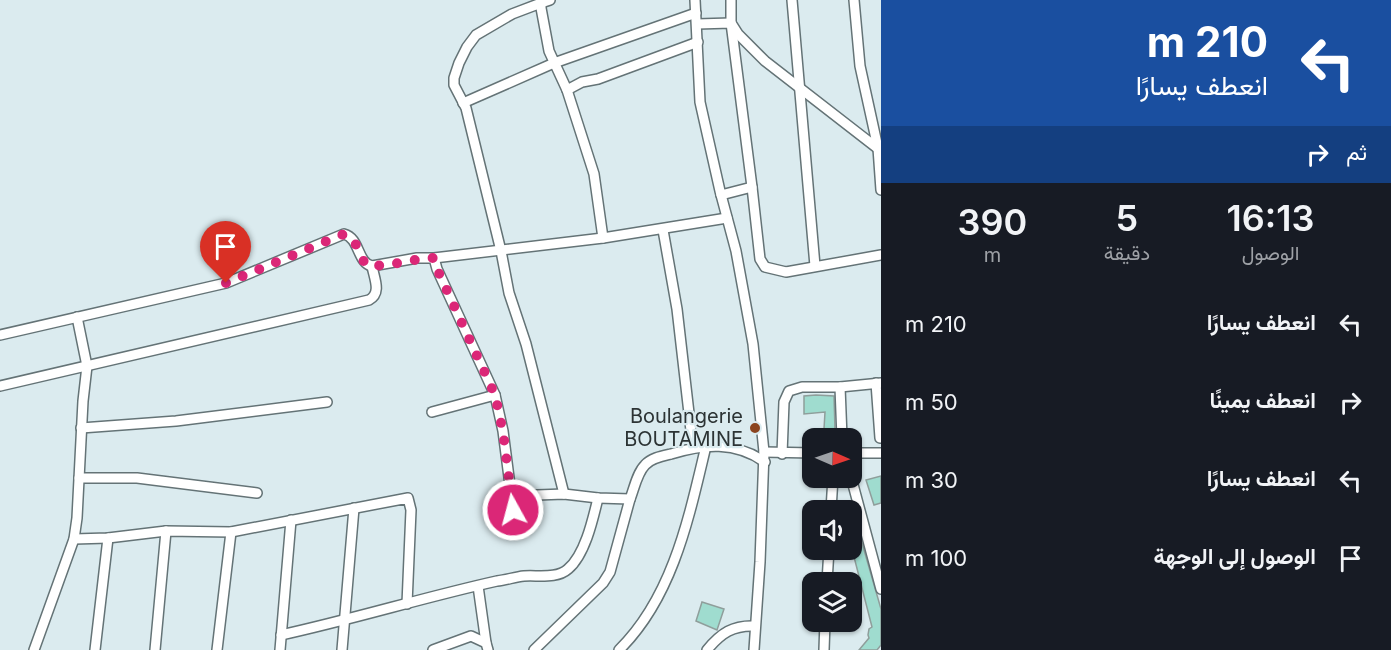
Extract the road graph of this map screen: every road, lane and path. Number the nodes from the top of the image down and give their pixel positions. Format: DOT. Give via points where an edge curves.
graph roads {
  1 [pos="695,0"];
  2 [pos="731,0"];
  3 [pos="792,0"];
  4 [pos="854,0"];
  5 [pos="545,2"];
  6 [pos="696,13"];
  7 [pos="731,23"];
  8 [pos="697,24"];
  9 [pos="698,42"];
  10 [pos="554,63"];
  11 [pos="801,88"];
  12 [pos="567,90"];
  13 [pos="463,103"];
  14 [pos="879,149"];
  15 [pos="752,187"];
  16 [pos="881,190"];
  17 [pos="722,195"];
  18 [pos="727,218"];
  19 [pos="663,230"];
  20 [pos="603,238"];
  21 [pos="501,251"];
  22 [pos="881,255"];
  23 [pos="434,258"];
  24 [pos="372,266"];
  25 [pos="815,266"];
  26 [pos="77,317"];
  27 [pos="0,335"];
  28 [pos="87,366"];
  29 [pos="878,383"];
  30 [pos="0,387"];
  31 [pos="840,387"];
  32 [pos="495,395"];
  33 [pos="327,402"];
  34 [pos="432,412"];
  35 [pos="81,428"];
  36 [pos="842,428"];
  37 [pos="880,438"];
  38 [pos="706,446"];
  39 [pos="693,448"];
  40 [pos="802,453"];
  41 [pos="862,453"];
  42 [pos="881,453"];
  43 [pos="782,454"];
  44 [pos="765,457"];
  45 [pos="78,478"];
  46 [pos="854,488"];
  47 [pos="257,493"];
  48 [pos="564,494"];
  49 [pos="511,496"];
  50 [pos="598,498"];
  51 [pos="630,499"];
  52 [pos="354,508"];
  53 [pos="291,520"];
  54 [pos="515,525"];
  55 [pos="166,531"];
  56 [pos="231,531"];
  57 [pos="108,537"];
  58 [pos="74,539"];
  59 [pos="477,586"];
  60 [pos="881,589"];
  61 [pos="407,604"];
  62 [pos="344,621"];
  63 [pos="755,626"];
  64 [pos="825,632"];
  65 [pos="281,635"];
  66 [pos="487,646"];
  67 [pos="34,650"];
  68 [pos="96,650"];
  69 [pos="155,650"];
  70 [pos="217,650"];
  71 [pos="280,650"];
  72 [pos="342,650"];
  73 [pos="433,650"];
  74 [pos="534,650"];
  75 [pos="619,650"];
  76 [pos="707,650"];
  77 [pos="754,650"];
  78 [pos="824,650"];
  1 -- 6 [label="street"];
  2 -- 7 [label="street"];
  3 -- 11 [label="street"];
  4 -- 14 [label="street" via="860,66"];
  5 -- 10 [label="street" via="549,51"];
  5 -- 13 [label="street" via="476,35 454,78"];
  6 -- 8 [label="street"];
  6 -- 10 [label="street"];
  7 -- 8 [label="street"];
  7 -- 11 [label="street" via="765,61"];
  7 -- 15 [label="street"];
  8 -- 9 [label="street"];
  9 -- 12 [label="street"];
  9 -- 17 [label="street" via="700,102"];
  10 -- 12 [label="street"];
  10 -- 13 [label="street"];
  11 -- 14 [label="street"];
  11 -- 25 [label="street"];
  12 -- 20 [label="street" via="594,174"];
  13 -- 21 [label="street"];
  14 -- 16 [label="street"];
  15 -- 17 [label="street"];
  15 -- 25 [label="street" via="760,259 765,267 786,272"];
  17 -- 18 [label="street"];
  18 -- 19 [label="street"];
  18 -- 44 [label="street" via="753,344"];
  19 -- 20 [label="street"];
  19 -- 39 [label="street" via="677,309"];
  20 -- 21 [label="street"];
  21 -- 23 [label="street"];
  21 -- 48 [label="street"];
  22 -- 25 [label="street"];
  23 -- 24 [label="street"];
  23 -- 32 [label="street"];
  24 -- 26 [label="street" via="364,262 355,243 344,234 226,283"];
  24 -- 28 [label="street" via="376,292 369,300"];
  26 -- 27 [label="street"];
  26 -- 28 [label="street"];
  28 -- 30 [label="street"];
  28 -- 35 [label="street"];
  29 -- 31 [label="street"];
  29 -- 37 [label="street"];
  31 -- 36 [label="street"];
  31 -- 43 [label="street" via="789,391 784,402"];
  32 -- 34 [label="street"];
  32 -- 49 [label="street"];
  33 -- 35 [label="street" via="176,421"];
  35 -- 45 [label="street"];
  38 -- 39 [label="street"];
  38 -- 44 [label="street" via="721,445"];
  38 -- 75 [label="street" via="674,559 657,601 637,632"];
  39 -- 51 [label="street" via="645,464"];
  40 -- 43 [label="street"];
  41 -- 42 [label="street"];
  43 -- 44 [label="street"];
  44 -- 63 [label="street"];
  45 -- 47 [label="street" via="137,478"];
  45 -- 58 [label="street"];
  46 -- 60 [label="street"];
  48 -- 49 [label="street"];
  48 -- 50 [label="street"];
  49 -- 54 [label="street"];
  50 -- 51 [label="street"];
  50 -- 59 [label="street" via="583,547 561,574 525,576"];
  51 -- 74 [label="street" via="607,577"];
  52 -- 53 [label="street"];
  52 -- 61 [label="street" via="404,497 410,501"];
  52 -- 62 [label="street"];
  53 -- 56 [label="street"];
  53 -- 65 [label="street"];
  55 -- 56 [label="street"];
  55 -- 57 [label="street"];
  55 -- 69 [label="street"];
  56 -- 70 [label="street"];
  57 -- 58 [label="street"];
  57 -- 68 [label="street"];
  58 -- 67 [label="street"];
  59 -- 61 [label="street"];
  59 -- 66 [label="street"];
  61 -- 62 [label="street"];
  62 -- 65 [label="street"];
  62 -- 72 [label="street"];
  63 -- 76 [label="street" via="730,629"];
  63 -- 77 [label="street"];
  64 -- 78 [label="street"];
  65 -- 71 [label="street"];
  66 -- 73 [label="street" via="471,636"];
}
